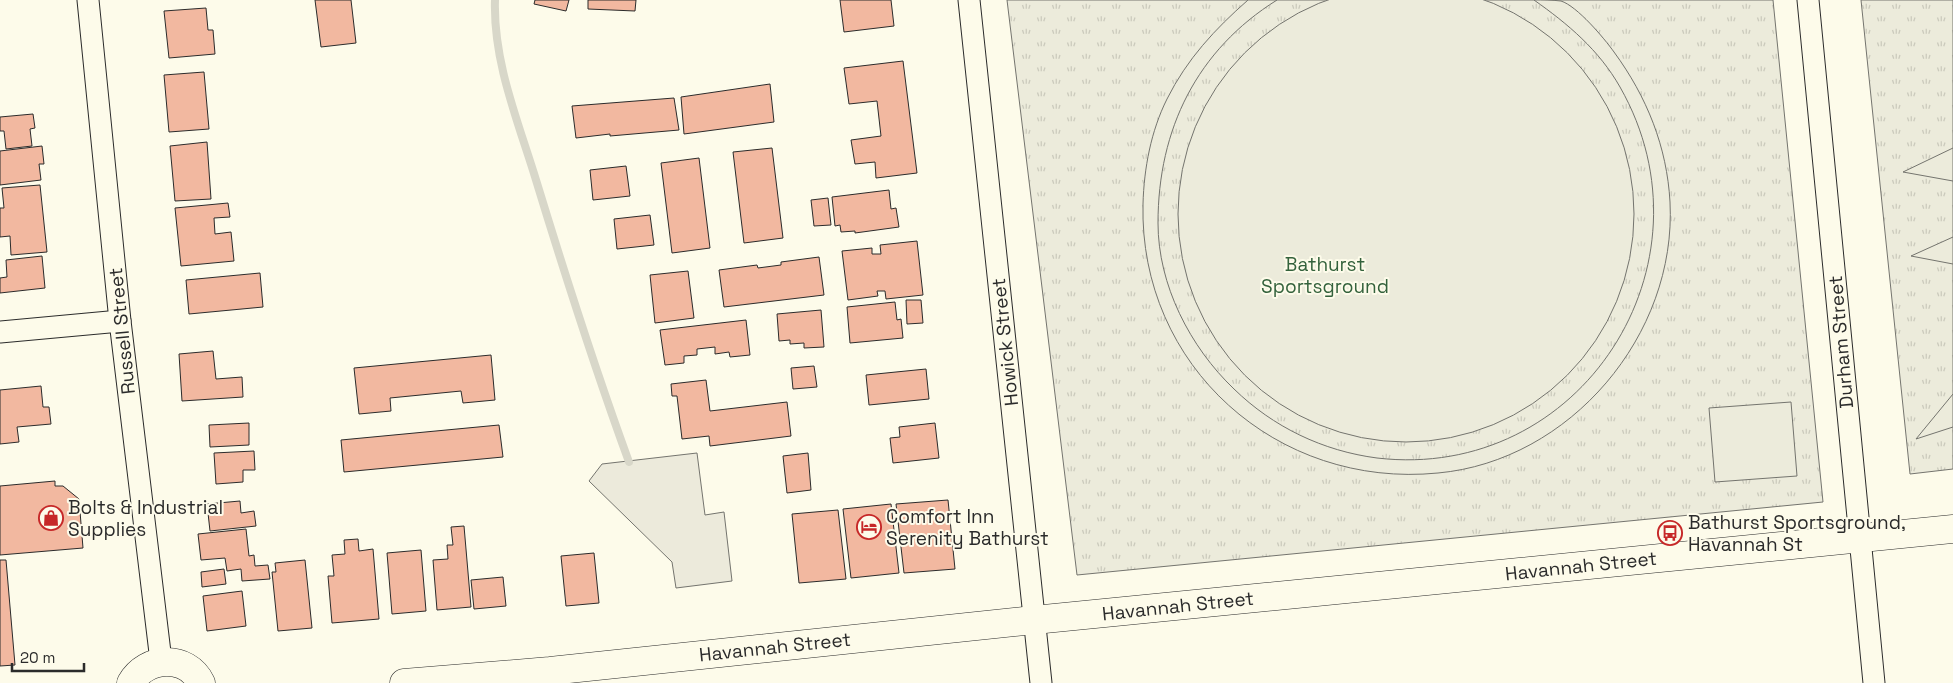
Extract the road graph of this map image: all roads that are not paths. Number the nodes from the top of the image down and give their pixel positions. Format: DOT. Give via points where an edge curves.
graph roads {
  1 [pos="88,0"];
  2 [pos="969,0"];
  3 [pos="1808,0"];
  4 [pos="120,320"];
  5 [pos="0,332"];
  6 [pos="1953,529"];
  7 [pos="1860,539"];
  8 [pos="1034,620"];
  9 [pos="161,661"];
  10 [pos="131,683"];
  11 [pos="201,683"];
  12 [pos="404,683"];
  13 [pos="1041,683"];
  14 [pos="1874,683"];
  1 -- 4 [label="street, Russell Street"];
  2 -- 8 [label="street, Howick Street"];
  3 -- 7 [label="street, Durham Street"];
  4 -- 5 [label="street"];
  4 -- 9 [label="street, Russell Street"];
  6 -- 7 [label="street, Havannah Street"];
  7 -- 8 [label="street, Havannah Street"];
  7 -- 14 [label="street, Durham Street"];
  8 -- 12 [label="street, Havannah Street" via="550,671"];
  8 -- 13 [label="street, Howick Street"];
  9 -- 10 [label="street" via="141,670"];
  9 -- 11 [label="street" via="183,665"];
}
